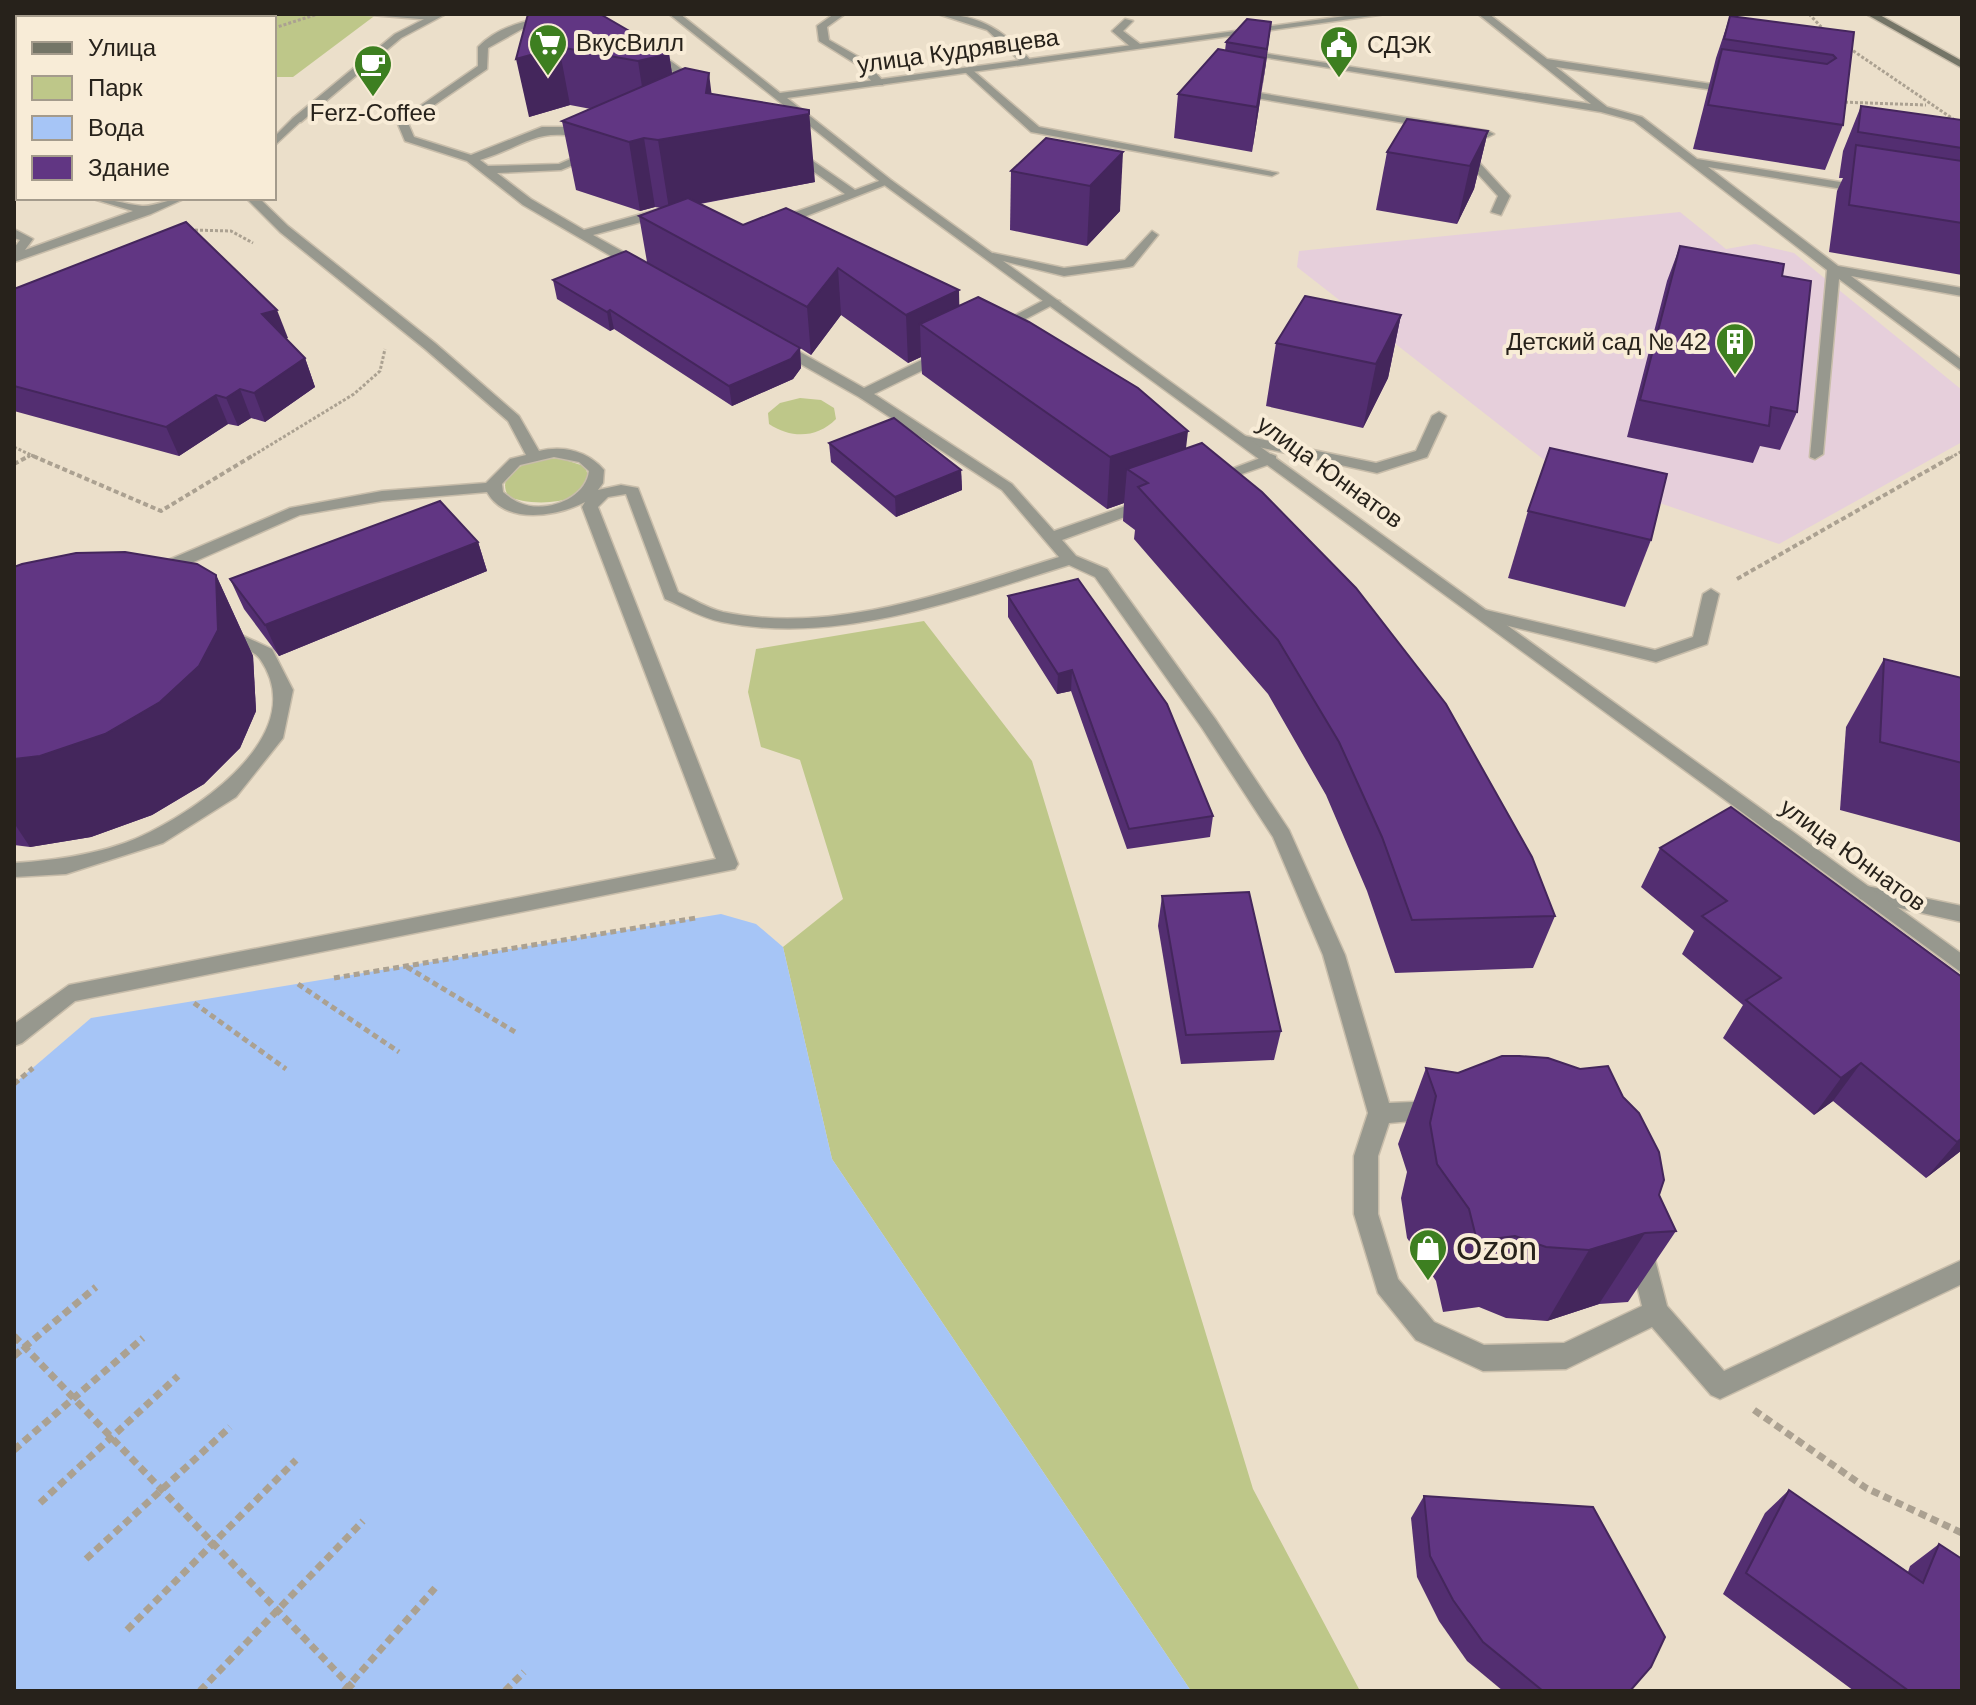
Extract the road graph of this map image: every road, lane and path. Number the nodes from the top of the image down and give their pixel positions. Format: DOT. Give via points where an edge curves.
graph roads {
  1 [pos="318,14"];
  2 [pos="364,14"];
  3 [pos="590,14"];
  4 [pos="674,14"];
  5 [pos="840,14"];
  6 [pos="943,14"];
  7 [pos="1365,14"];
  8 [pos="1381,14"];
  9 [pos="1483,14"];
  10 [pos="1809,14"];
  11 [pos="1871,14"];
  12 [pos="437,16"];
  13 [pos="1128,21"];
  14 [pos="276,27"];
  15 [pos="1248,30"];
  16 [pos="1829,34"];
  17 [pos="1842,43"];
  18 [pos="1136,46"];
  19 [pos="649,50"];
  20 [pos="1540,61"];
  21 [pos="1027,62"];
  22 [pos="1962,65"];
  23 [pos="969,70"];
  24 [pos="879,83"];
  25 [pos="1225,91"];
  26 [pos="1751,92"];
  27 [pos="779,96"];
  28 [pos="716,99"];
  29 [pos="1826,101"];
  30 [pos="1929,105"];
  31 [pos="1603,109"];
  32 [pos="276,119"];
  33 [pos="297,120"];
  34 [pos="1962,125"];
  35 [pos="1439,126"];
  36 [pos="1035,130"];
  37 [pos="1488,134"];
  38 [pos="609,135"];
  39 [pos="594,138"];
  40 [pos="276,141"];
  41 [pos="779,142"];
  42 [pos="1053,147"];
  43 [pos="471,159"];
  44 [pos="1694,162"];
  45 [pos="485,170"];
  46 [pos="1272,173"];
  47 [pos="887,182"];
  48 [pos="1883,192"];
  49 [pos="855,195"];
  50 [pos="104,200"];
  51 [pos="175,200"];
  52 [pos="254,200"];
  53 [pos="147,211"];
  54 [pos="1497,212"];
  55 [pos="682,219"];
  56 [pos="761,226"];
  57 [pos="188,230"];
  58 [pos="14,233"];
  59 [pos="581,234"];
  60 [pos="1152,235"];
  61 [pos="264,250"];
  62 [pos="14,257"];
  63 [pos="993,257"];
  64 [pos="1834,269"];
  65 [pos="649,272"];
  66 [pos="1962,292"];
  67 [pos="1053,301"];
  68 [pos="985,335"];
  69 [pos="379,341"];
  70 [pos="770,341"];
  71 [pos="958,348"];
  72 [pos="1962,367"];
  73 [pos="864,394"];
  74 [pos="1439,416"];
  75 [pos="1245,440"];
  76 [pos="14,447"];
  77 [pos="1962,451"];
  78 [pos="1815,454"];
  79 [pos="31,455"];
  80 [pos="534,455"];
  81 [pos="1271,459"];
  82 [pos="14,464"];
  83 [pos="1195,486"];
  84 [pos="495,487"];
  85 [pos="1166,496"];
  86 [pos="586,501"];
  87 [pos="1051,538"];
  88 [pos="1070,559"];
  89 [pos="171,593"];
  90 [pos="1711,594"];
  91 [pos="1486,615"];
  92 [pos="206,625"];
  93 [pos="14,870"];
  94 [pos="1867,894"];
  95 [pos="1962,914"];
  96 [pos="696,918"];
  97 [pos="1962,965"];
  98 [pos="406,966"];
  99 [pos="329,979"];
  100 [pos="314,982"];
  101 [pos="298,984"];
  102 [pos="283,987"];
  103 [pos="208,1000"];
  104 [pos="193,1002"];
  105 [pos="178,1004"];
  106 [pos="515,1032"];
  107 [pos="14,1037"];
  108 [pos="399,1052"];
  109 [pos="36,1065"];
  110 [pos="286,1069"];
  111 [pos="14,1084"];
  112 [pos="1456,1110"];
  113 [pos="1380,1113"];
  114 [pos="1630,1226"];
  115 [pos="1962,1272"];
  116 [pos="96,1287"];
  117 [pos="1656,1312"];
  118 [pos="14,1336"];
  119 [pos="143,1338"];
  120 [pos="14,1356"];
  121 [pos="178,1376"];
  122 [pos="1720,1386"];
  123 [pos="230,1427"];
  124 [pos="14,1450"];
  125 [pos="296,1460"];
  126 [pos="40,1503"];
  127 [pos="363,1521"];
  128 [pos="1962,1533"];
  129 [pos="86,1559"];
  130 [pos="435,1588"];
  131 [pos="127,1630"];
  132 [pos="524,1672"];
  133 [pos="200,1691"];
  134 [pos="344,1691"];
  135 [pos="355,1691"];
  136 [pos="505,1691"];
  1 -- 14 [label="path"];
  2 -- 12 [label="street"];
  3 -- 43 [label="street" via="492,37 483,47 483,67 402,122 409,139"];
  4 -- 27 [label="street, улица Юннатов"];
  5 -- 24 [label="street" via="822,26 824,41 860,62"];
  6 -- 21 [label="street" via="992,26"];
  7 -- 8 [label="street, улица Кудрявцева"];
  7 -- 15 [label="street, улица Кудрявцева"];
  9 -- 20 [label="street"];
  10 -- 16 [label="path"];
  11 -- 22 [label="main road"];
  12 -- 33 [label="street" via="398,36"];
  13 -- 18 [label="street" via="1117,31"];
  15 -- 18 [label="street, улица Кудрявцева"];
  15 -- 31 [label="street" via="1227,51"];
  17 -- 30 [label="path"];
  18 -- 21 [label="street, улица Кудрявцева"];
  19 -- 28 [label="street"];
  20 -- 26 [label="street"];
  20 -- 31 [label="street"];
  21 -- 23 [label="street, улица Кудрявцева"];
  23 -- 24 [label="street, улица Кудрявцева"];
  23 -- 36 [label="street"];
  24 -- 27 [label="street, улица Кудрявцева"];
  25 -- 35 [label="street"];
  27 -- 47 [label="street, улица Юннатов"];
  29 -- 30 [label="path"];
  30 -- 34 [label="path"];
  31 -- 44 [label="street" via="1638,119"];
  32 -- 33 [label="street"];
  33 -- 40 [label="street"];
  35 -- 37 [label="street"];
  35 -- 54 [label="street" via="1504,196"];
  36 -- 42 [label="street"];
  36 -- 46 [label="street"];
  38 -- 39 [label="street"];
  39 -- 43 [label="street" via="569,130 541,130"];
  39 -- 45 [label="street" via="592,154 571,164"];
  41 -- 49 [label="street"];
  43 -- 45 [label="street"];
  44 -- 48 [label="street"];
  44 -- 64 [label="street"];
  45 -- 59 [label="street"];
  47 -- 49 [label="street"];
  47 -- 63 [label="street, улица Юннатов"];
  49 -- 56 [label="street" via="786,222"];
  50 -- 53 [label="street"];
  51 -- 53 [label="street"];
  52 -- 80 [label="street" via="514,419"];
  53 -- 62 [label="street"];
  55 -- 59 [label="street" via="656,214"];
  57 -- 61 [label="path" via="231,231"];
  58 -- 62 [label="street" via="27,239"];
  59 -- 65 [label="street"];
  60 -- 63 [label="street" via="1129,263 1064,272"];
  63 -- 67 [label="street, улица Юннатов"];
  64 -- 66 [label="street"];
  64 -- 72 [label="street"];
  64 -- 78 [label="street"];
  67 -- 68 [label="street"];
  67 -- 75 [label="street, улица Юннатов"];
  69 -- 79 [label="path" via="387,351 380,371 354,394 161,511"];
  70 -- 73 [label="street"];
  71 -- 73 [label="street"];
  73 -- 87 [label="street" via="1007,487"];
  74 -- 75 [label="street" via="1422,454 1377,468"];
  75 -- 81 [label="street, улица Юннатов"];
  76 -- 79 [label="path"];
  77 -- 90 [label="path"];
  79 -- 82 [label="path"];
  80 -- 84 [label="street" via="502,471"];
  80 -- 86 [label="street" via="588,459 598,468 599,479"];
  81 -- 83 [label="street"];
  81 -- 91 [label="street, улица Юннатов"];
  84 -- 86 [label="street" via="504,503 519,509"];
  84 -- 89 [label="street" via="382,496 296,511 148,576"];
  85 -- 87 [label="street"];
  86 -- 88 [label="street" via="622,488 633,491 671,595 719,616 783,625 917,606"];
  86 -- 107 [label="street" via="728,864 69,994"];
  87 -- 88 [label="street"];
  88 -- 113 [label="street" via="1101,573 1282,835 1334,955"];
  90 -- 91 [label="street" via="1701,640 1656,656"];
  91 -- 94 [label="street, улица Юннатов"];
  92 -- 93 [label="street" via="266,653 284,690 274,738 229,792 156,838 66,867"];
  94 -- 95 [label="street"];
  94 -- 97 [label="street, улица Юннатов"];
  96 -- 98 [label="path"];
  98 -- 99 [label="path"];
  98 -- 106 [label="path"];
  100 -- 101 [label="path"];
  101 -- 102 [label="path"];
  101 -- 108 [label="path"];
  103 -- 104 [label="path"];
  104 -- 105 [label="path"];
  104 -- 110 [label="path"];
  109 -- 111 [label="path"];
  112 -- 113 [label="street"];
  113 -- 117 [label="street" via="1366,1156 1366,1214 1387,1285 1425,1331 1483,1358 1566,1356"];
  114 -- 117 [label="street"];
  115 -- 122 [label="street"];
  116 -- 120 [label="path"];
  117 -- 122 [label="street"];
  118 -- 135 [label="path"];
  119 -- 124 [label="path"];
  121 -- 126 [label="path"];
  122 -- 128 [label="path" via="1866,1488"];
  123 -- 129 [label="path"];
  125 -- 131 [label="path"];
  127 -- 133 [label="path"];
  130 -- 134 [label="path"];
  132 -- 136 [label="path"];
}
